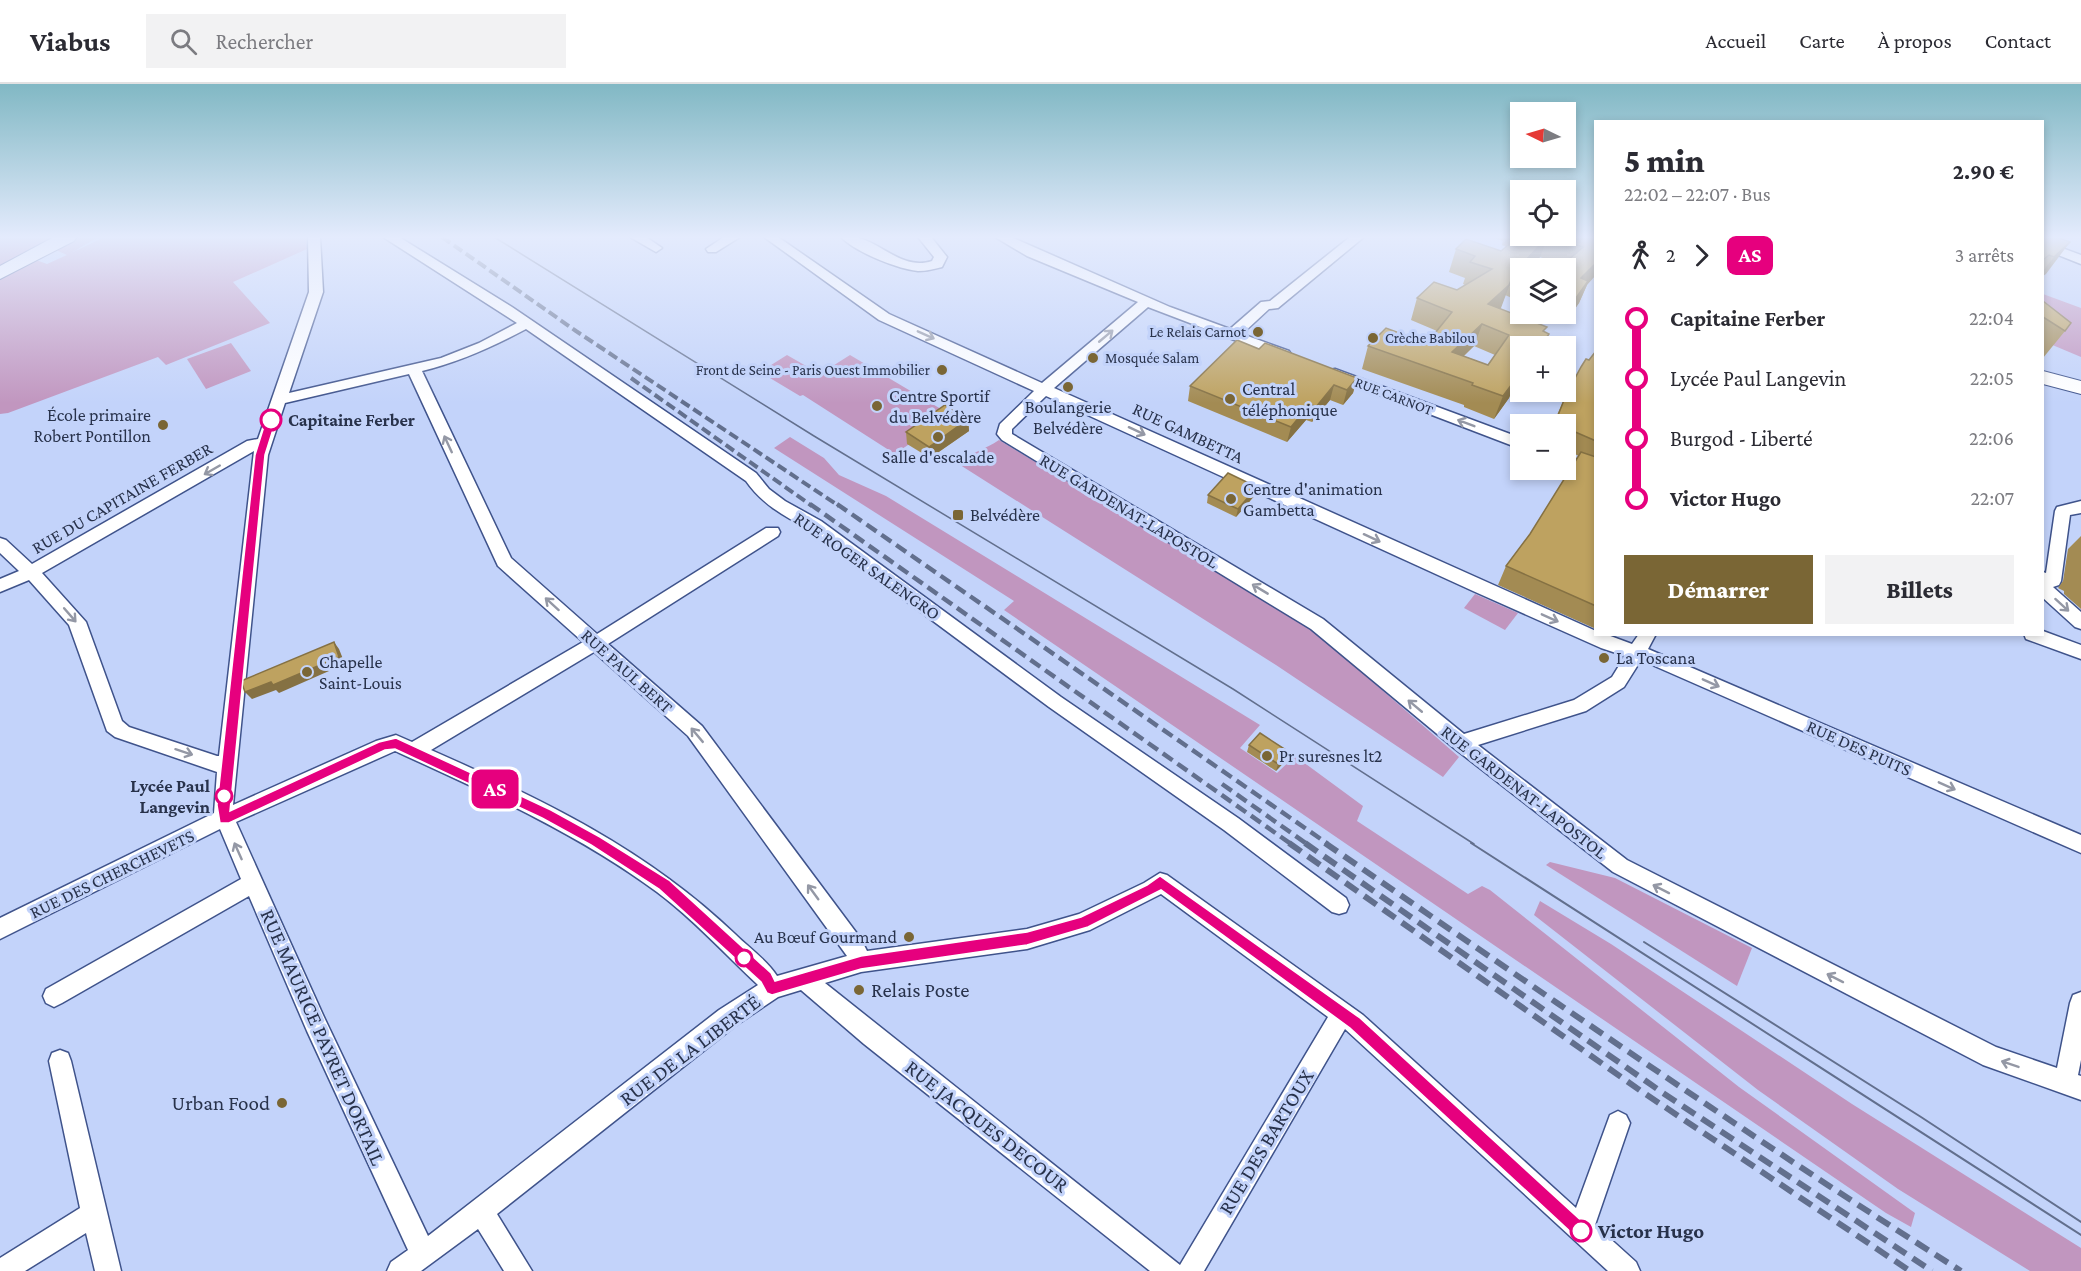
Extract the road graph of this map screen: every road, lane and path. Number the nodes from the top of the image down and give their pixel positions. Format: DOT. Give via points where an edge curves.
graph roads {
  1 [pos="316,292"];
  2 [pos="478,292"];
  3 [pos="849,292"];
  4 [pos="1126,292"];
  5 [pos="1289,292"];
  6 [pos="1147,301"];
  7 [pos="526,324"];
  8 [pos="1232,335"];
  9 [pos="1297,358"];
  10 [pos="1318,366"];
  11 [pos="414,370"];
  12 [pos="2044,377"];
  13 [pos="1046,388"];
  14 [pos="2081,388"];
  15 [pos="278,400"];
  16 [pos="1510,440"];
  17 [pos="263,443"];
  18 [pos="1576,465"];
  19 [pos="1594,471"];
  20 [pos="2081,501"];
  21 [pos="2081,507"];
  22 [pos="772,532"];
  23 [pos="0,544"];
  24 [pos="2044,558"];
  25 [pos="31,572"];
  26 [pos="2044,578"];
  27 [pos="0,586"];
  28 [pos="2044,589"];
  29 [pos="2081,622"];
  30 [pos="1647,636"];
  31 [pos="2037,636"];
  32 [pos="596,643"];
  33 [pos="1637,652"];
  34 [pos="2081,652"];
  35 [pos="1461,743"];
  36 [pos="413,751"];
  37 [pos="228,761"];
  38 [pos="225,819"];
  39 [pos="2081,844"];
  40 [pos="253,883"];
  41 [pos="1339,905"];
  42 [pos="0,929"];
  43 [pos="861,962"];
  44 [pos="805,980"];
  45 [pos="772,988"];
  46 [pos="54,996"];
  47 [pos="2081,1003"];
  48 [pos="1342,1014"];
  49 [pos="60,1061"];
  50 [pos="2073,1085"];
  51 [pos="1618,1123"];
  52 [pos="480,1211"];
  53 [pos="95,1213"];
  54 [pos="1581,1231"];
  55 [pos="423,1253"];
  56 [pos="2,1271"];
  57 [pos="108,1271"];
  58 [pos="400,1271"];
  59 [pos="519,1271"];
  60 [pos="1170,1271"];
  61 [pos="1190,1271"];
  62 [pos="1627,1271"];
  1 -- 15 [label="street"];
  2 -- 7 [label="street, RUE ROGER SALENGRO"];
  3 -- 13 [label="street, RUE GAMBETTA, one-way" via="884,317"];
  4 -- 6 [label="street"];
  5 -- 8 [label="street" via="1273,305 1266,305"];
  6 -- 8 [label="street"];
  13 -- 6 [label="street, one-way"];
  7 -- 11 [label="street" via="462,356"];
  7 -- 41 [label="street, RUE ROGER SALENGRO" via="751,477 758,489 774,501 815,525"];
  8 -- 9 [label="street"];
  16 -- 10 [label="street, RUE CARNOT, one-way"];
  11 -- 15 [label="street"];
  32 -- 11 [label="street, RUE PAUL BERT, one-way" via="504,562"];
  12 -- 14 [label="street"];
  13 -- 33 [label="street, RUE GAMBETTA, one-way" via="1479,587 1606,643"];
  35 -- 13 [label="street, RUE GARDENAT-LAPOSTOL, one-way" via="1317,624 1004,434 1005,427"];
  15 -- 17 [label="street"];
  17 -- 25 [label="street, RUE DU CAPITAINE FERBER, one-way" via="252,445"];
  17 -- 37 [label="street"];
  18 -- 19 [label="street"];
  20 -- 24 [label="street" via="2054,507"];
  21 -- 26 [label="street" via="2063,511 2053,581"];
  22 -- 32 [label="street"];
  23 -- 25 [label="street"];
  25 -- 27 [label="street, RUE DU CAPITAINE FERBER"];
  25 -- 37 [label="street, one-way" via="77,622 114,726 217,764"];
  28 -- 29 [label="street, one-way"];
  30 -- 33 [label="street"];
  31 -- 34 [label="street"];
  32 -- 36 [label="street"];
  43 -- 32 [label="street, RUE PAUL BERT, one-way" via="694,731"];
  33 -- 35 [label="street" via="1618,682 1580,706"];
  33 -- 39 [label="street, RUE DES PUITS, one-way"];
  50 -- 35 [label="street, RUE GARDENAT-LAPOSTOL, one-way" via="1991,1057 1638,877"];
  36 -- 38 [label="street, RUE DES CHERCHEVETS" via="396,743 383,746"];
  36 -- 45 [label="street, RUE DES CHERCHEVETS" via="547,814 664,885 766,978"];
  37 -- 38 [label="street"];
  40 -- 38 [label="street, RUE MAURICE PAYRET DORTAIL, one-way"];
  38 -- 42 [label="street, RUE DES CHERCHEVETS"];
  40 -- 46 [label="street"];
  40 -- 55 [label="street, RUE MAURICE PAYRET DORTAIL"];
  43 -- 44 [label="street, RUE DE LA LIBERTÉ"];
  43 -- 48 [label="street, RUE DE LA LIBERTÉ" via="1027,939 1083,923 1160,882"];
  44 -- 45 [label="street, RUE DE LA LIBERTÉ"];
  44 -- 60 [label="street, RUE JACQUES DECOUR"];
  45 -- 52 [label="street, RUE DE LA LIBERTÉ" via="727,1018"];
  47 -- 50 [label="street"];
  48 -- 54 [label="street"];
  48 -- 61 [label="street, RUE DES BARTOUX"];
  49 -- 53 [label="street"];
  51 -- 54 [label="street"];
  52 -- 55 [label="street, RUE DE LA LIBERTÉ"];
  52 -- 59 [label="street"];
  53 -- 56 [label="street"];
  53 -- 57 [label="street"];
  54 -- 62 [label="street"];
  55 -- 58 [label="street, RUE DE LA LIBERTÉ"];
}
